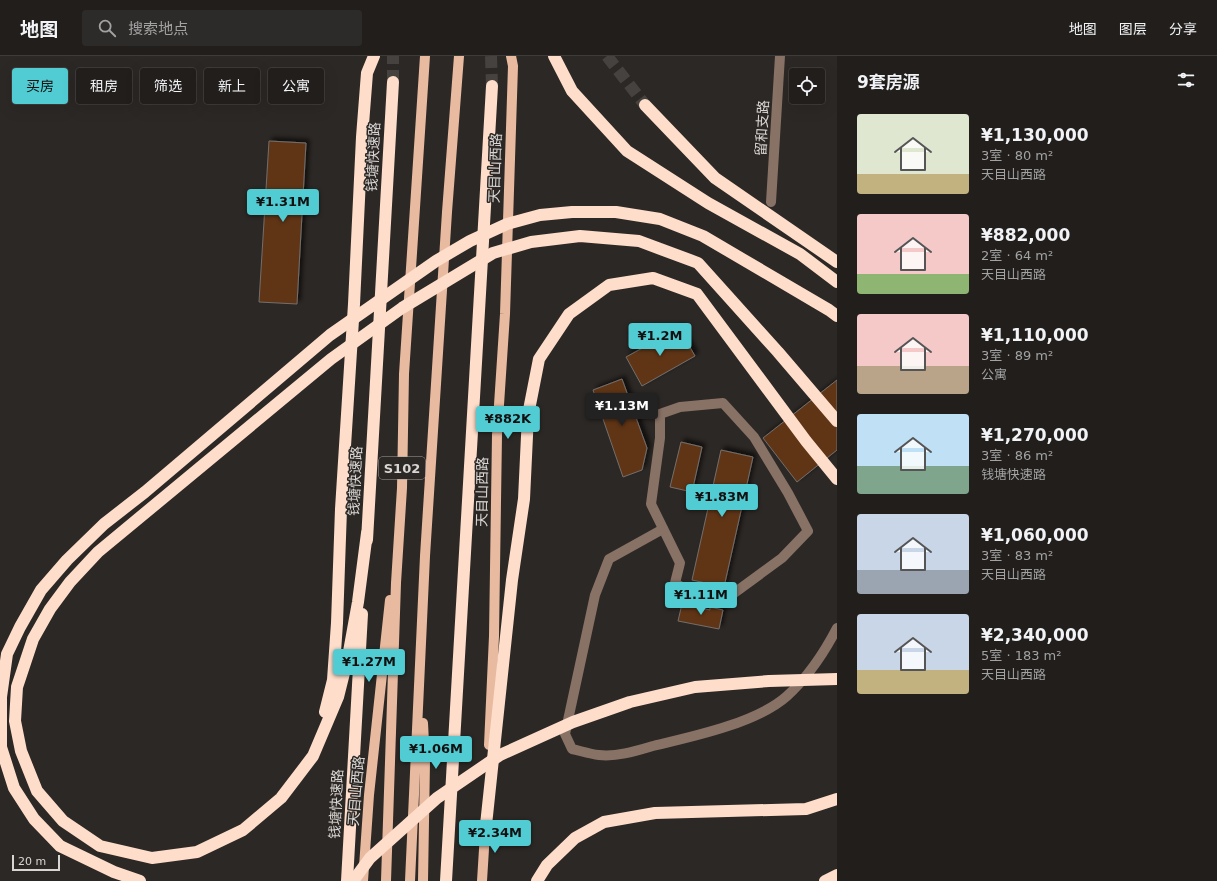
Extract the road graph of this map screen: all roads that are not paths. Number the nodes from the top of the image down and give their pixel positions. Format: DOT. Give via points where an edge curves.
graph roads {
  1 [pos="374,56"];
  2 [pos="426,56"];
  3 [pos="459,56"];
  4 [pos="512,56"];
  5 [pos="554,56"];
  6 [pos="780,56"];
  7 [pos="393,82"];
  8 [pos="492,86"];
  9 [pos="645,105"];
  10 [pos="772,202"];
  11 [pos="837,262"];
  12 [pos="837,282"];
  13 [pos="837,316"];
  14 [pos="837,421"];
  15 [pos="837,479"];
  16 [pos="402,488"];
  17 [pos="663,530"];
  18 [pos="367,533"];
  19 [pos="837,628"];
  20 [pos="421,660"];
  21 [pos="837,679"];
  22 [pos="313,756"];
  23 [pos="837,799"];
  24 [pos="486,824"];
  25 [pos="837,875"];
  26 [pos="140,881"];
  27 [pos="347,881"];
  28 [pos="353,881"];
  29 [pos="363,881"];
  30 [pos="386,881"];
  31 [pos="410,881"];
  32 [pos="423,881"];
  33 [pos="446,881"];
  34 [pos="482,881"];
  35 [pos="538,881"];
  36 [pos="825,881"];
  1 -- 22 [label="highway" via="367,73 362,137 333,680"];
  2 -- 16 [label="main road, 天目山西路 / S102" via="404,374"];
  3 -- 20 [label="main road, S102" via="425,556"];
  4 -- 24 [label="main road, 天目山西路" via="505,306 497,435 494,636"];
  5 -- 12 [label="highway" via="572,91 627,151 708,203 800,254"];
  6 -- 10 [label="street, 留和支路"];
  7 -- 18 [label="highway, 钱塘快速路"];
  8 -- 33 [label="highway"];
  9 -- 11 [label="highway" via="715,178"];
  13 -- 26 [label="highway" via="703,236 660,220 616,212 572,212 540,215 507,224 470,241 436,261 330,335 104,524 67,560 41,590 7,654 1,697 1,747 14,788 34,819 60,846 114,872"];
  14 -- 22 [label="highway" via="698,263 639,241 580,236 531,242 492,253 402,308 331,360 98,552 70,582 50,609 33,638 17,687 15,721 21,751 37,791 63,821 100,846 152,858 196,852 243,830 281,798"];
  15 -- 24 [label="highway" via="697,294 653,278 609,285 569,314 539,359 528,415 524,500 512,580"];
  16 -- 29 [label="main road, 天目山西路" via="369,795"];
  16 -- 30 [label="main road, 天目山西路 / S102" via="396,583"];
  17 -- 17 [label="street" via="680,563 675,582 691,593 726,599 782,558 808,531 754,437 723,403 680,407 660,414 660,438 651,504"];
  17 -- 19 [label="street" via="608,559 595,595 565,734 572,749 600,755 625,754 751,717 786,697 809,673"];
  18 -- 22 [label="highway" via="348,657 338,697"];
  18 -- 27 [label="highway, 钱塘快速路"];
  20 -- 31 [label="main road, S102"];
  20 -- 32 [label="main road" via="425,762"];
  21 -- 28 [label="highway" via="695,687 630,702 573,722 500,755 437,798 370,858"];
  23 -- 35 [label="highway" via="806,809 655,813 604,822 575,838 547,865"];
  24 -- 34 [label="main road, 天目山西路"];
  25 -- 36 [label="highway"];
}
